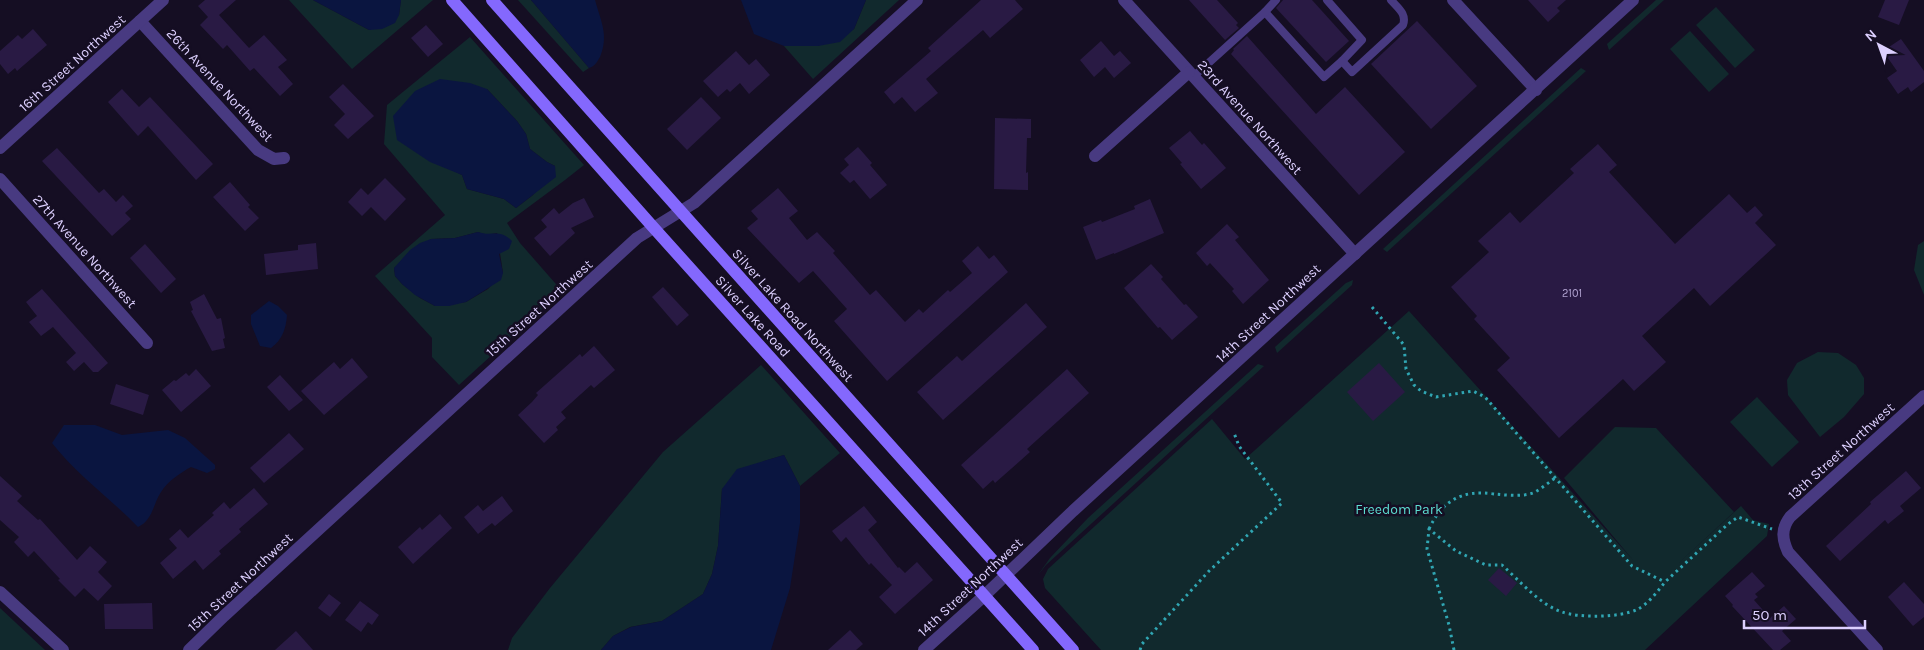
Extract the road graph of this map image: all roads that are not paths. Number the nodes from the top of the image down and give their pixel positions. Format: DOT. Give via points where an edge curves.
graph roads {
  1 [pos="163,0"];
  2 [pos="452,0"];
  3 [pos="492,0"];
  4 [pos="917,0"];
  5 [pos="1124,0"];
  6 [pos="1276,0"];
  7 [pos="1327,0"];
  8 [pos="1391,0"];
  9 [pos="1633,0"];
  10 [pos="1458,2"];
  11 [pos="1265,12"];
  12 [pos="140,21"];
  13 [pos="1342,61"];
  14 [pos="1191,75"];
  15 [pos="1536,90"];
  16 [pos="0,148"];
  17 [pos="1095,156"];
  18 [pos="284,158"];
  19 [pos="0,179"];
  20 [pos="680,213"];
  21 [pos="653,227"];
  22 [pos="1355,254"];
  23 [pos="147,343"];
  24 [pos="1924,396"];
  25 [pos="1005,576"];
  26 [pos="0,592"];
  27 [pos="984,596"];
  28 [pos="63,650"];
  29 [pos="189,650"];
  30 [pos="924,650"];
  31 [pos="1033,650"];
  32 [pos="1073,650"];
  33 [pos="1877,650"];
  1 -- 12 [label="street, 16th Street Northwest"];
  2 -- 21 [label="main road, Silver Lake Road"];
  3 -- 20 [label="main road, Silver Lake Road Northwest"];
  4 -- 20 [label="street, 15th Street Northwest" via="714,186"];
  5 -- 14 [label="street, 23rd Avenue Northwest"];
  6 -- 11 [label="lane"];
  7 -- 13 [label="lane" via="1362,40"];
  8 -- 13 [label="lane" via="1404,15 1403,25 1352,72"];
  9 -- 15 [label="street, 14th Street Northwest"];
  10 -- 15 [label="street"];
  11 -- 13 [label="lane" via="1324,77"];
  11 -- 14 [label="lane"];
  12 -- 16 [label="street, 16th Street Northwest"];
  12 -- 18 [label="street, 26th Avenue Northwest" via="258,150 274,159"];
  14 -- 17 [label="street"];
  14 -- 22 [label="street, 23rd Avenue Northwest"];
  15 -- 22 [label="street, 14th Street Northwest"];
  19 -- 23 [label="street, 27th Avenue Northwest"];
  20 -- 21 [label="street, 15th Street Northwest"];
  20 -- 25 [label="main road, Silver Lake Road Northwest"];
  21 -- 27 [label="main road, Silver Lake Road"];
  21 -- 29 [label="street, 15th Street Northwest" via="637,238"];
  22 -- 25 [label="street, 14th Street Northwest"];
  24 -- 33 [label="street, 13th Street Northwest" via="1784,524 1783,541 1788,552"];
  25 -- 27 [label="street, 14th Street Northwest"];
  25 -- 32 [label="main road, Silver Lake Road Northwest"];
  26 -- 28 [label="street"];
  27 -- 30 [label="street, 14th Street Northwest"];
  27 -- 31 [label="main road, Silver Lake Road"];
}
